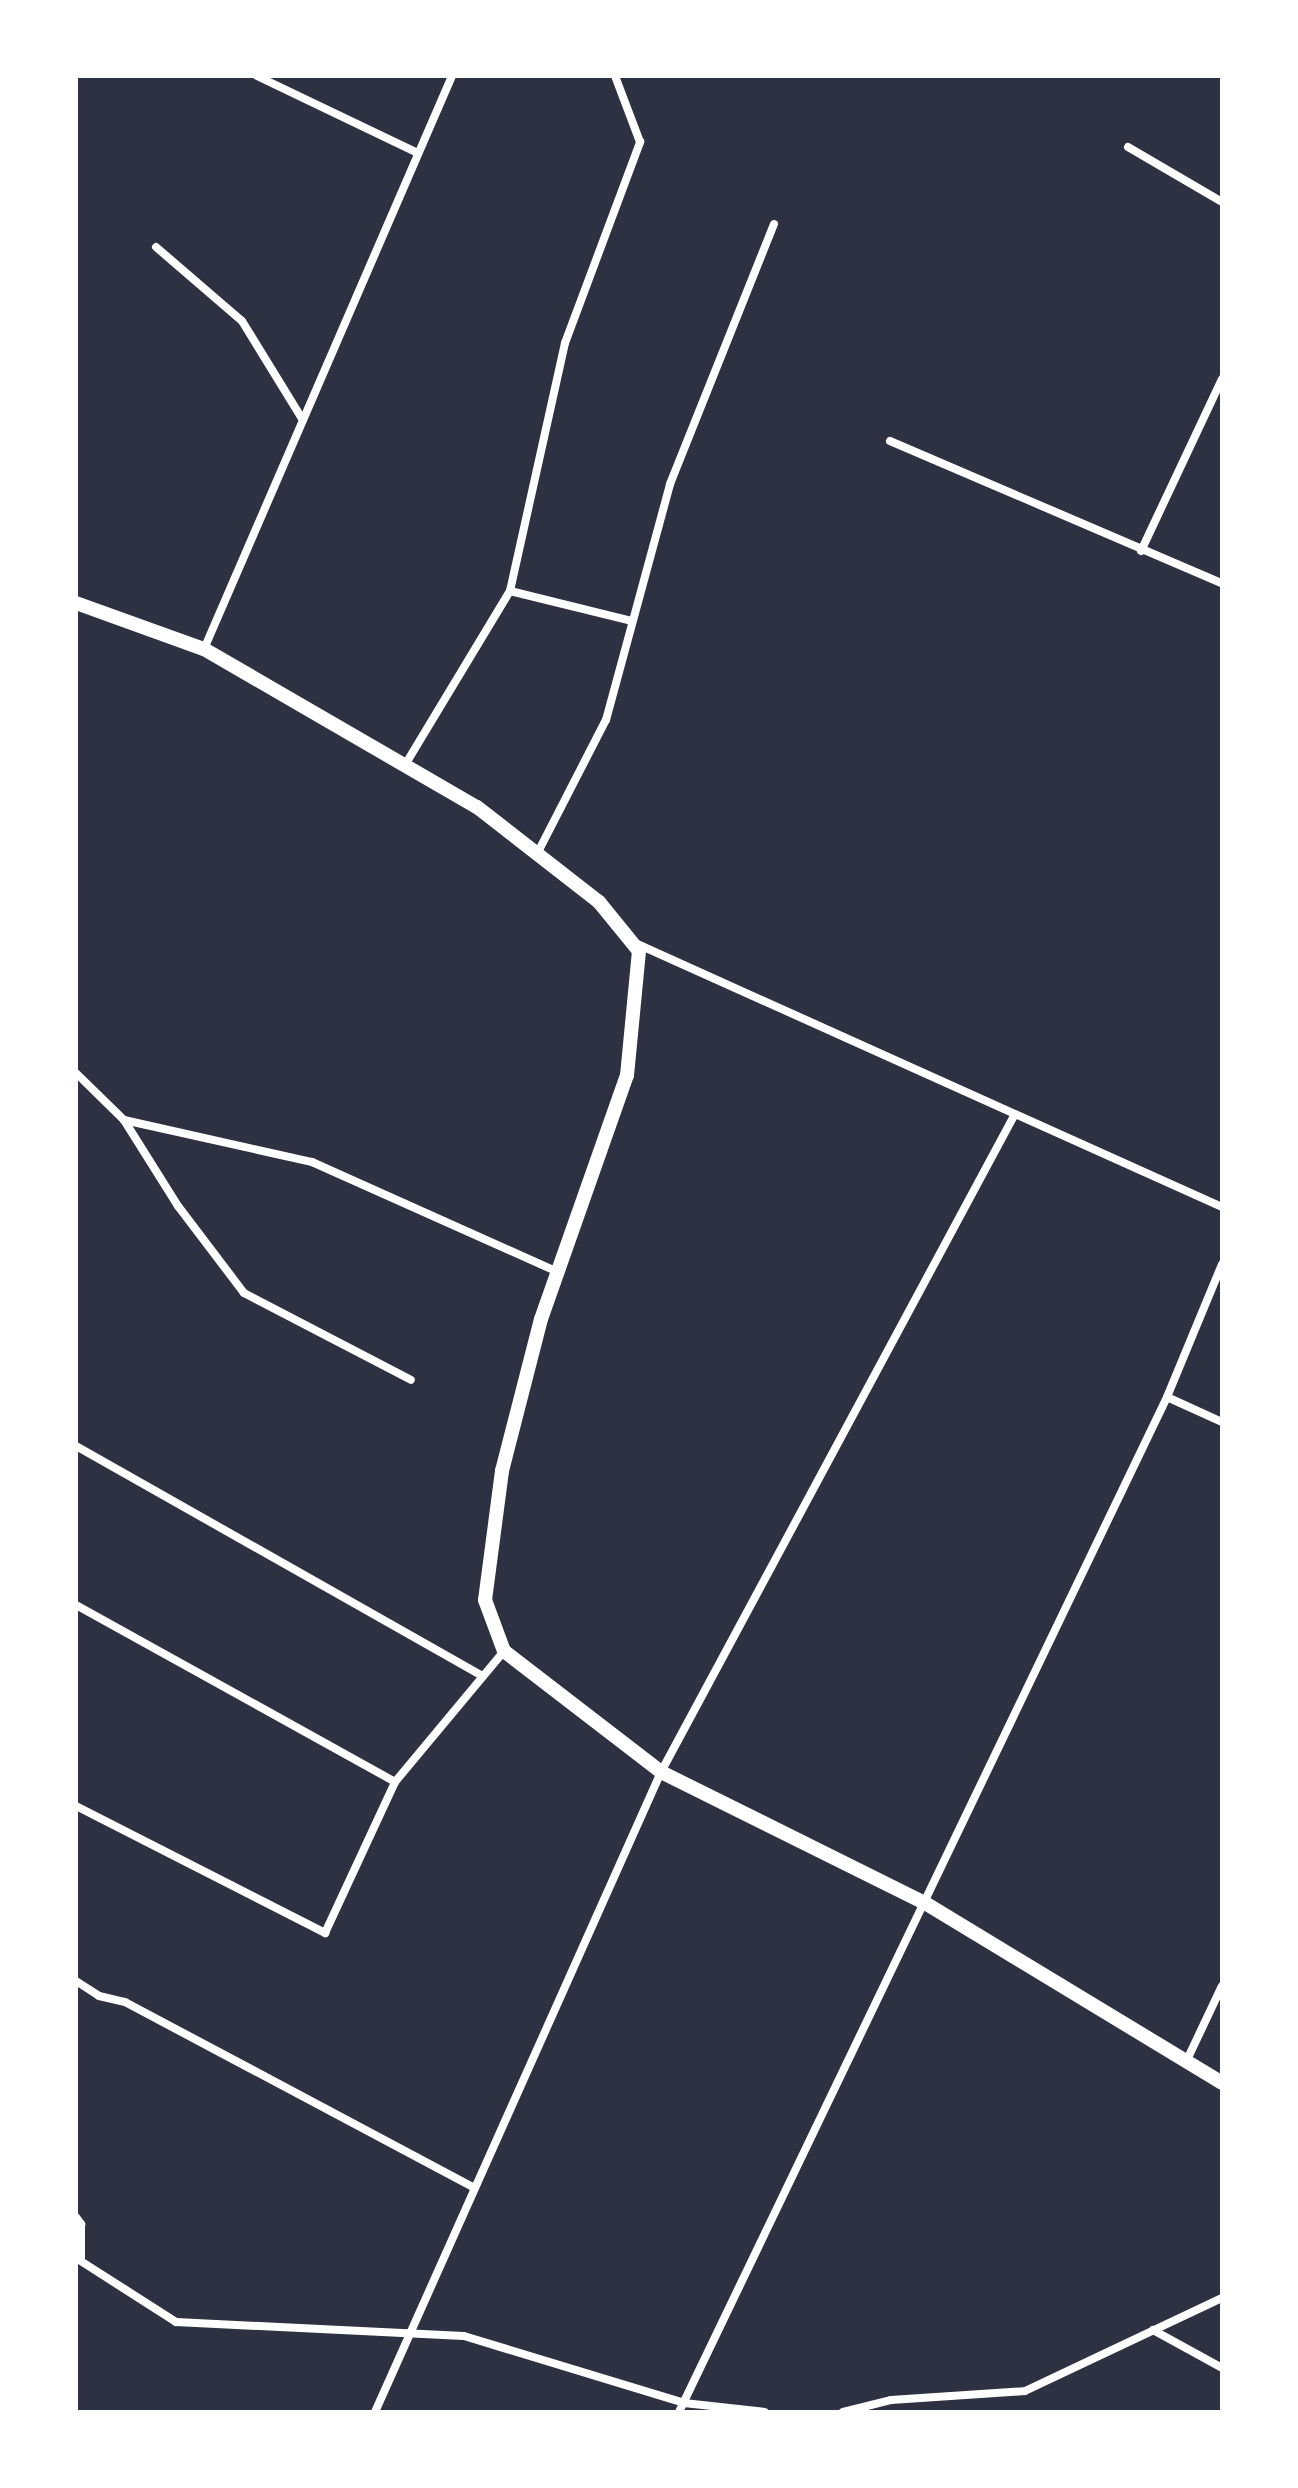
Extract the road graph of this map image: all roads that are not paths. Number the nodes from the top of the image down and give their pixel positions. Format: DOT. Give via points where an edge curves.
graph roads {
  1 [pos="257,76"];
  2 [pos="452,76"];
  3 [pos="615,76"];
  4 [pos="1128,147"];
  5 [pos="418,153"];
  6 [pos="1222,202"];
  7 [pos="774,224"];
  8 [pos="156,247"];
  9 [pos="1222,379"];
  10 [pos="303,420"];
  11 [pos="890,441"];
  12 [pos="1141,551"];
  13 [pos="1222,583"];
  14 [pos="510,591"];
  15 [pos="76,603"];
  16 [pos="632,621"];
  17 [pos="204,649"];
  18 [pos="405,765"];
  19 [pos="537,854"];
  20 [pos="631,941"];
  21 [pos="76,1073"];
  22 [pos="1015,1114"];
  23 [pos="124,1120"];
  24 [pos="1222,1207"];
  25 [pos="1222,1264"];
  26 [pos="558,1272"];
  27 [pos="411,1380"];
  28 [pos="1167,1397"];
  29 [pos="1222,1422"];
  30 [pos="76,1446"];
  31 [pos="76,1605"];
  32 [pos="504,1651"];
  33 [pos="481,1675"];
  34 [pos="661,1772"];
  35 [pos="395,1782"];
  36 [pos="76,1806"];
  37 [pos="925,1903"];
  38 [pos="76,1981"];
  39 [pos="1222,1986"];
  40 [pos="1186,2062"];
  41 [pos="1222,2083"];
  42 [pos="475,2188"];
  43 [pos="76,2217"];
  44 [pos="79,2258"];
  45 [pos="1222,2298"];
  46 [pos="1153,2330"];
  47 [pos="406,2337"];
  48 [pos="1222,2368"];
  49 [pos="682,2408"];
  50 [pos="375,2412"];
  51 [pos="765,2412"];
  52 [pos="843,2412"];
  1 -- 5 [label="street"];
  2 -- 5 [label="street"];
  3 -- 14 [label="street" via="640,142 565,343"];
  4 -- 6 [label="street"];
  5 -- 10 [label="street"];
  7 -- 16 [label="street" via="670,484"];
  8 -- 10 [label="street" via="242,321"];
  9 -- 12 [label="street"];
  10 -- 17 [label="street"];
  11 -- 12 [label="street"];
  12 -- 13 [label="street"];
  14 -- 16 [label="street"];
  14 -- 18 [label="street"];
  15 -- 17 [label="street"];
  16 -- 19 [label="street" via="606,720"];
  17 -- 18 [label="street"];
  18 -- 19 [label="street" via="477,807"];
  19 -- 20 [label="street" via="599,902"];
  20 -- 22 [label="street"];
  20 -- 26 [label="street" via="639,951 627,1075"];
  21 -- 23 [label="street"];
  22 -- 24 [label="street"];
  22 -- 34 [label="street"];
  23 -- 26 [label="street" via="312,1162"];
  23 -- 27 [label="street" via="178,1206 244,1293"];
  25 -- 28 [label="street"];
  26 -- 32 [label="street" via="502,1471 485,1600"];
  28 -- 29 [label="street"];
  28 -- 37 [label="street"];
  30 -- 33 [label="street"];
  31 -- 35 [label="street"];
  32 -- 33 [label="street"];
  32 -- 34 [label="street"];
  33 -- 35 [label="street"];
  34 -- 37 [label="street"];
  34 -- 42 [label="street"];
  35 -- 36 [label="street" via="325,1933"];
  37 -- 40 [label="street"];
  37 -- 49 [label="street"];
  38 -- 42 [label="street"];
  39 -- 40 [label="street"];
  40 -- 41 [label="street"];
  42 -- 47 [label="street"];
  43 -- 44 [label="street" via="81,2224"];
  44 -- 47 [label="street" via="176,2322"];
  45 -- 46 [label="street"];
  46 -- 48 [label="street"];
  46 -- 52 [label="street" via="1025,2391 891,2400"];
  47 -- 49 [label="street" via="464,2336"];
  47 -- 50 [label="street"];
  49 -- 51 [label="street"];
}
